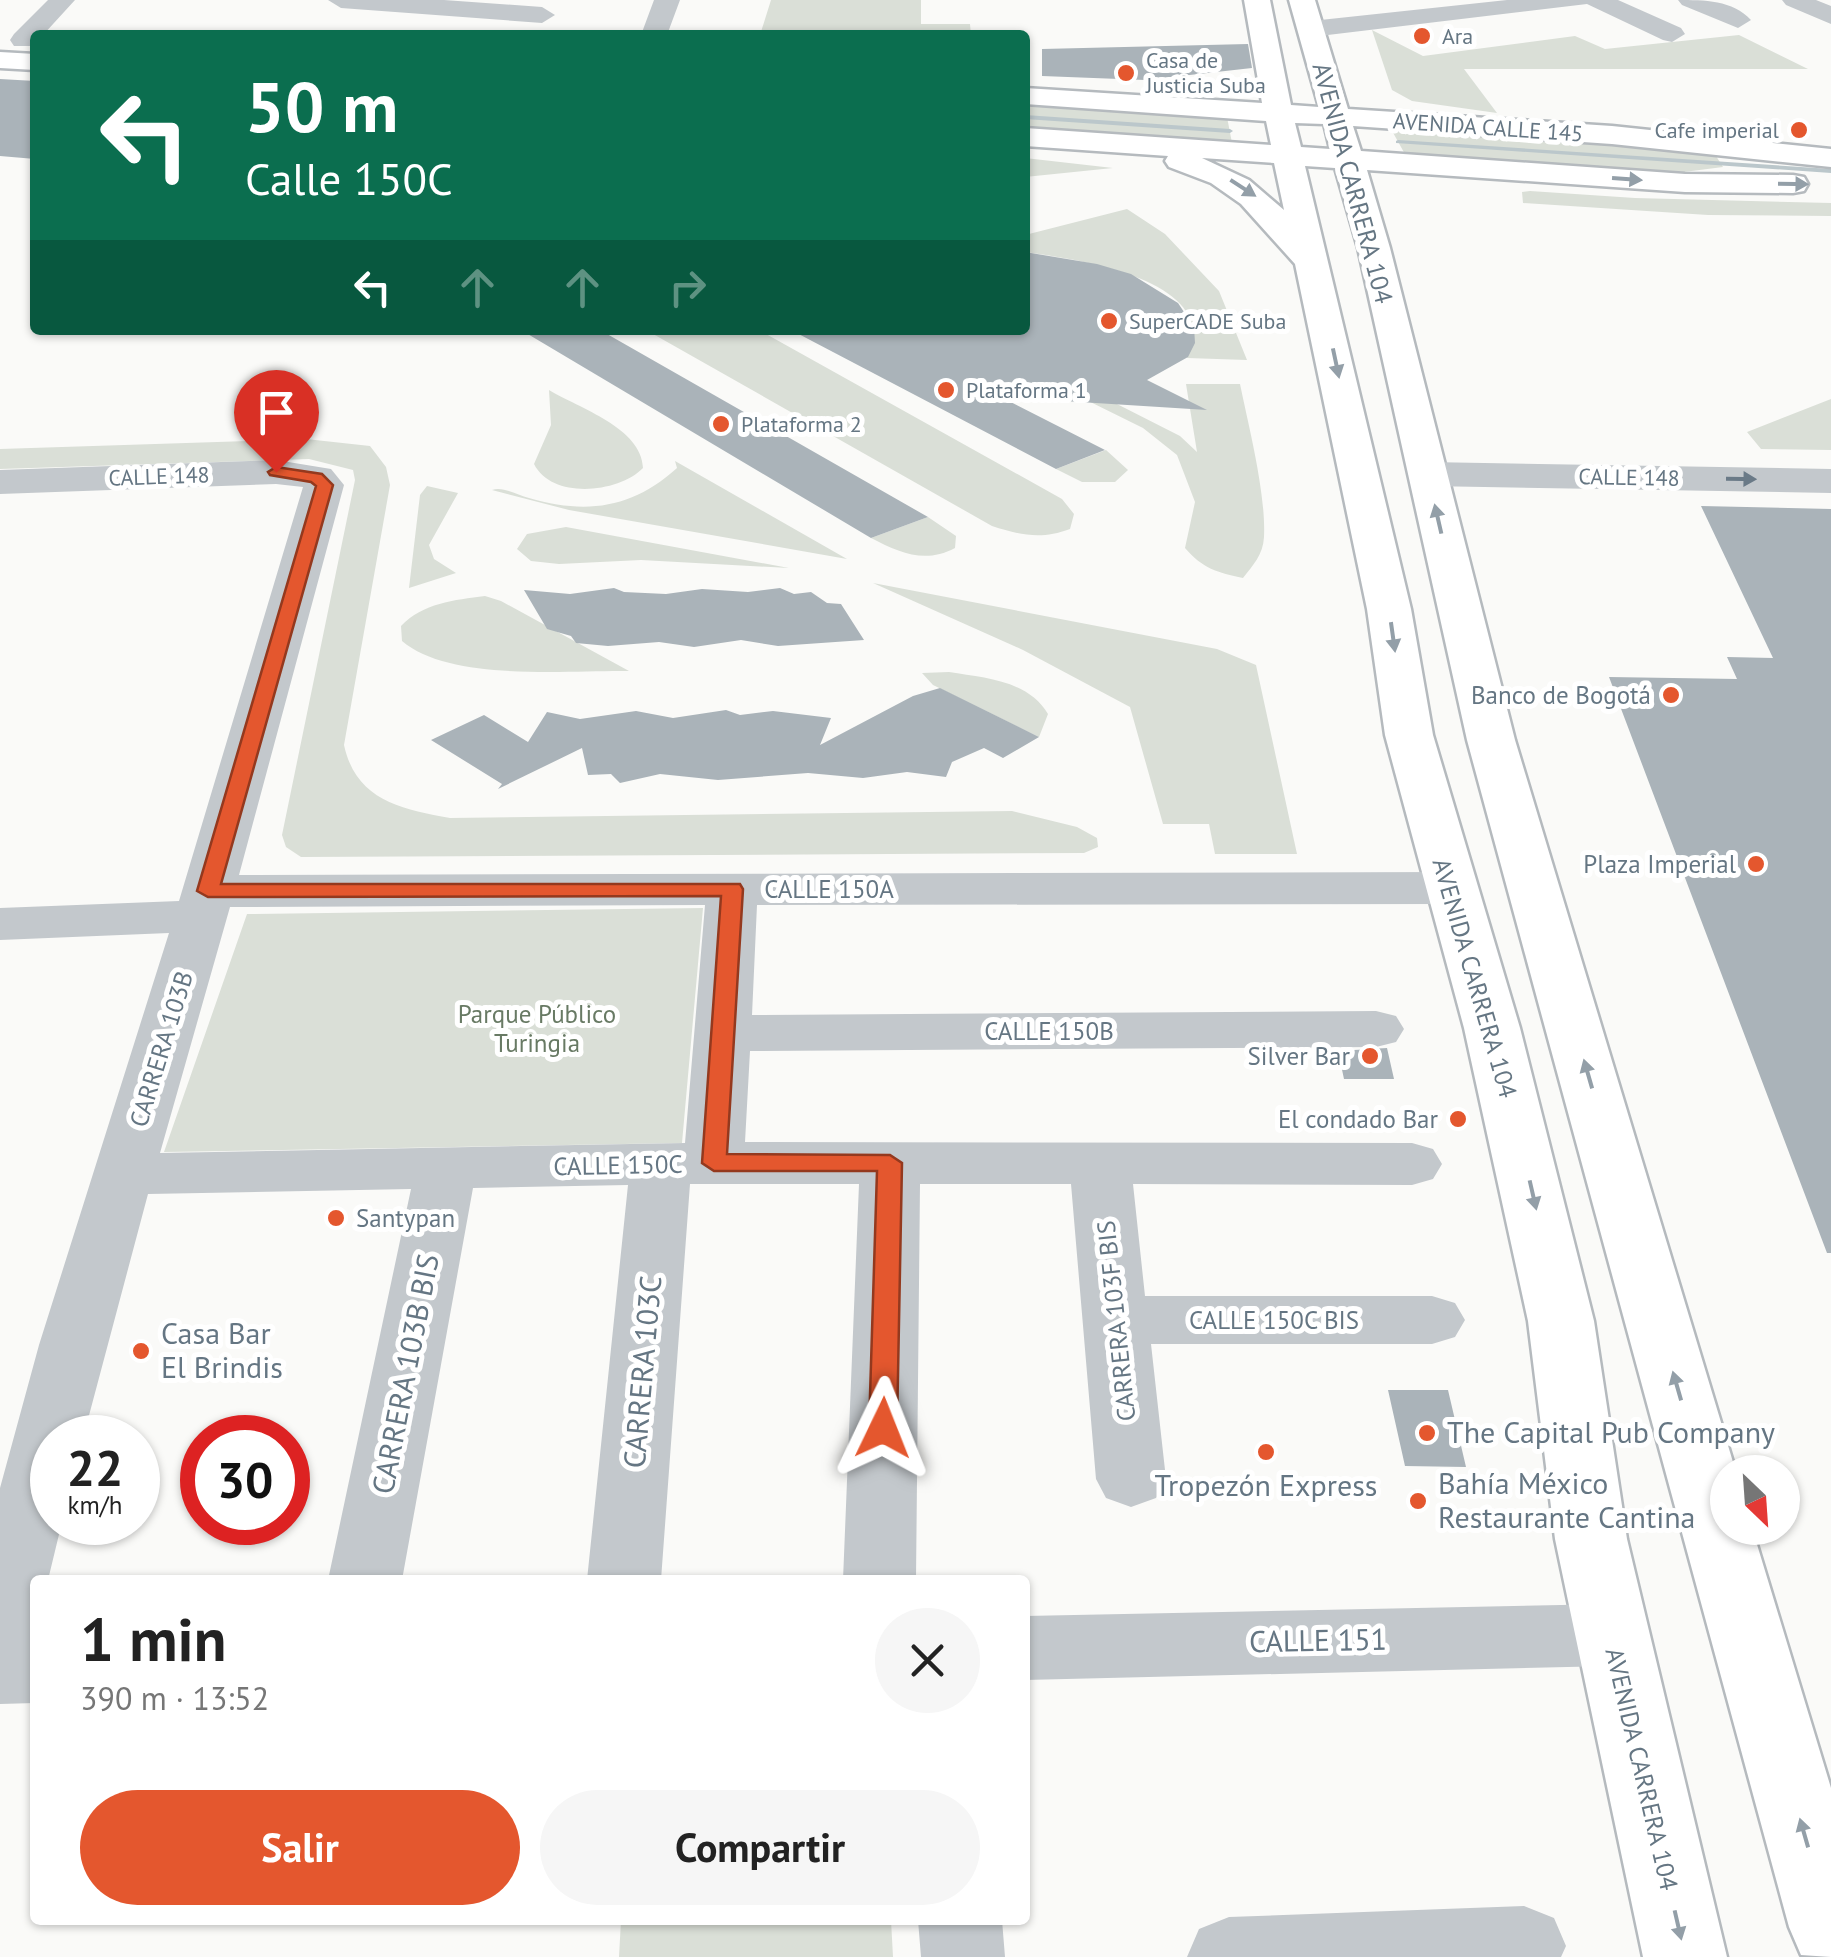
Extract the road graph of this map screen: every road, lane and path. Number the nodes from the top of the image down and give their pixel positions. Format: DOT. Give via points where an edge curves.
graph roads {
  1 [pos="62,0"];
  2 [pos="340,0"];
  3 [pos="667,0"];
  4 [pos="1257,0"];
  5 [pos="1302,0"];
  6 [pos="1577,0"];
  7 [pos="1597,0"];
  8 [pos="1691,0"];
  9 [pos="1795,0"];
  10 [pos="1383,10"];
  11 [pos="1831,16"];
  12 [pos="541,17"];
  13 [pos="1738,20"];
  14 [pos="1311,29"];
  15 [pos="36,30"];
  16 [pos="656,30"];
  17 [pos="1672,34"];
  18 [pos="23,45"];
  19 [pos="0,60"];
  20 [pos="1245,68"];
  21 [pos="1324,78"];
  22 [pos="1030,96"];
  23 [pos="1083,100"];
  24 [pos="1279,113"];
  25 [pos="1334,117"];
  26 [pos="1453,125"];
  27 [pos="1030,137"];
  28 [pos="1084,140"];
  29 [pos="1683,142"];
  30 [pos="1289,156"];
  31 [pos="1831,158"];
  32 [pos="1347,160"];
  33 [pos="1500,171"];
  34 [pos="1685,183"];
  35 [pos="1831,184"];
  36 [pos="1374,248"];
  37 [pos="1316,268"];
  38 [pos="1428,474"];
  39 [pos="316,477"];
  40 [pos="1831,481"];
  41 [pos="0,482"];
  42 [pos="1409,735"];
  43 [pos="1491,740"];
  44 [pos="1450,888"];
  45 [pos="732,889"];
  46 [pos="204,903"];
  47 [pos="0,924"];
  48 [pos="1376,1029"];
  49 [pos="723,1033"];
  50 [pos="688,1163"];
  51 [pos="890,1163"];
  52 [pos="1100,1163"];
  53 [pos="1412,1164"];
  54 [pos="446,1168"];
  55 [pos="123,1174"];
  56 [pos="1116,1320"];
  57 [pos="1432,1320"];
  58 [pos="1132,1479"];
  59 [pos="367,1575"];
  60 [pos="625,1575"];
  61 [pos="879,1575"];
  62 [pos="0,1624"];
  63 [pos="1612,1635"];
  64 [pos="1030,1648"];
  65 [pos="30,1671"];
  66 [pos="0,1672"];
  67 [pos="960,1925"];
  68 [pos="1831,1927"];
  69 [pos="1524,1946"];
  70 [pos="963,1957"];
  71 [pos="1230,1957"];
  72 [pos="1685,1957"];
  1 -- 15 [label="street"];
  2 -- 12 [label="street"];
  3 -- 16 [label="street"];
  4 -- 20 [label="main road, AVENIDA CARRERA 104"];
  5 -- 14 [label="main road, AVENIDA CARRERA 104"];
  6 -- 10 [label="street"];
  7 -- 17 [label="street"];
  8 -- 13 [label="street"];
  9 -- 11 [label="street"];
  10 -- 14 [label="street"];
  14 -- 21 [label="main road, AVENIDA CARRERA 104"];
  18 -- 19 [label="main road"];
  20 -- 23 [label="main road" via="1179,94"];
  20 -- 24 [label="main road, AVENIDA CARRERA 104"];
  21 -- 25 [label="main road, AVENIDA CARRERA 104"];
  21 -- 26 [label="main road" via="1374,104"];
  22 -- 23 [label="main road, AVENIDA CALLE 145"];
  23 -- 24 [label="main road, AVENIDA CALLE 145"];
  24 -- 25 [label="main road, AVENIDA CALLE 145"];
  24 -- 30 [label="main road, AVENIDA CARRERA 104"];
  25 -- 26 [label="main road, AVENIDA CALLE 145"];
  25 -- 32 [label="main road, AVENIDA CARRERA 104"];
  26 -- 29 [label="main road, AVENIDA CALLE 145"];
  27 -- 28 [label="main road, AVENIDA CALLE 145"];
  28 -- 30 [label="main road, AVENIDA CALLE 145"];
  28 -- 37 [label="main road, one-way" via="1236,182 1265,204"];
  29 -- 31 [label="main road, AVENIDA CALLE 145"];
  29 -- 34 [label="main road" via="1720,150 1738,164"];
  30 -- 32 [label="main road, AVENIDA CALLE 145"];
  30 -- 37 [label="main road, AVENIDA CARRERA 104"];
  32 -- 33 [label="main road, AVENIDA CALLE 145"];
  32 -- 36 [label="main road, AVENIDA CARRERA 104"];
  33 -- 34 [label="main road, AVENIDA CALLE 145, one-way"];
  33 -- 36 [label="main road" via="1439,180 1394,202"];
  34 -- 35 [label="main road, AVENIDA CALLE 145, one-way"];
  36 -- 38 [label="main road, AVENIDA CARRERA 104"];
  37 -- 42 [label="main road, AVENIDA CARRERA 104, one-way" via="1390,609"];
  38 -- 40 [label="street, CALLE 148, one-way"];
  43 -- 38 [label="main road, AVENIDA CARRERA 104, one-way"];
  39 -- 41 [label="street, CALLE 148" via="276,472"];
  39 -- 46 [label="street, CARRERA 103B" via="322,494"];
  42 -- 43 [label="main road" via="1416,722 1443,712 1471,720"];
  42 -- 44 [label="main road, AVENIDA CARRERA 104"];
  68 -- 43 [label="main road, AVENIDA CARRERA 104, one-way"];
  44 -- 45 [label="street, CALLE 150A"];
  44 -- 63 [label="main road, AVENIDA CARRERA 104, one-way" via="1492,1028 1557,1304"];
  45 -- 46 [label="street, CALLE 150A"];
  45 -- 49 [label="street, CARRERA 103C"];
  46 -- 47 [label="street, CALLE 150A"];
  46 -- 55 [label="street, CARRERA 103B"];
  48 -- 49 [label="street, CALLE 150B"];
  49 -- 50 [label="street, CARRERA 103C"];
  50 -- 51 [label="street, CALLE 150C"];
  50 -- 54 [label="street, CALLE 150C"];
  50 -- 60 [label="street, CARRERA 103C"];
  51 -- 52 [label="street, CALLE 150C"];
  51 -- 61 [label="street"];
  52 -- 53 [label="street, CALLE 150C"];
  52 -- 56 [label="street, CARRERA 103F BIS"];
  54 -- 55 [label="street, CALLE 150C"];
  54 -- 59 [label="street, CARRERA 103B BIS"];
  55 -- 62 [label="street, CARRERA 103B"];
  56 -- 57 [label="street, CALLE 150C BIS"];
  56 -- 58 [label="street, CARRERA 103F BIS"];
  63 -- 64 [label="street, CALLE 151"];
  63 -- 72 [label="main road, AVENIDA CARRERA 104, one-way"];
  65 -- 66 [label="street"];
  67 -- 70 [label="street"];
  69 -- 71 [label="street"];
}
